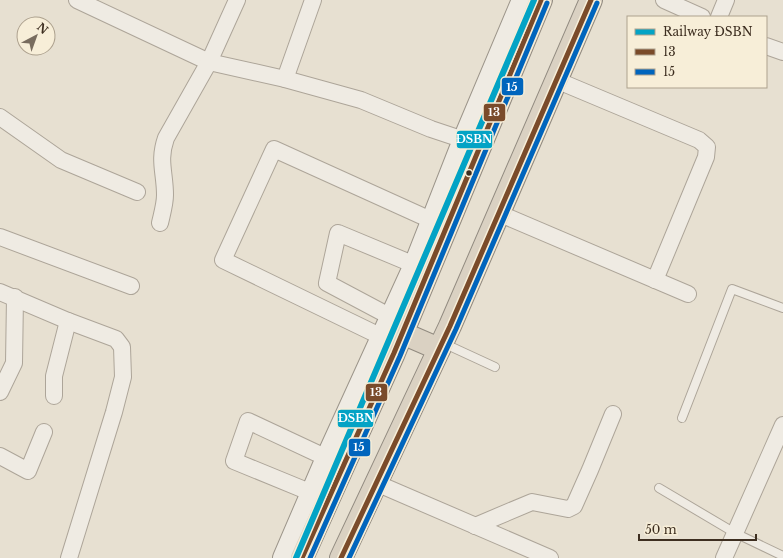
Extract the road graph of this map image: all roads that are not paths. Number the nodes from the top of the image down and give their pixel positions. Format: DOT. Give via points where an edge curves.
graph roads {
  1 [pos="77,0"];
  2 [pos="237,0"];
  3 [pos="312,0"];
  4 [pos="523,0"];
  5 [pos="541,0"];
  6 [pos="591,0"];
  7 [pos="664,0"];
  8 [pos="726,0"];
  9 [pos="700,16"];
  10 [pos="719,16"];
  11 [pos="767,46"];
  12 [pos="783,52"];
  13 [pos="209,62"];
  14 [pos="285,79"];
  15 [pos="556,80"];
  16 [pos="0,117"];
  17 [pos="464,140"];
  18 [pos="137,192"];
  19 [pos="498,213"];
  20 [pos="433,221"];
  21 [pos="160,223"];
  22 [pos="0,237"];
  23 [pos="415,265"];
  24 [pos="655,280"];
  25 [pos="131,286"];
  26 [pos="7,294"];
  27 [pos="688,294"];
  28 [pos="783,308"];
  29 [pos="68,321"];
  30 [pos="392,329"];
  31 [pos="441,346"];
  32 [pos="494,367"];
  33 [pos="0,392"];
  34 [pos="54,396"];
  35 [pos="612,414"];
  36 [pos="682,418"];
  37 [pos="783,425"];
  38 [pos="44,432"];
  39 [pos="0,456"];
  40 [pos="327,458"];
  41 [pos="376,483"];
  42 [pos="659,488"];
  43 [pos="312,493"];
  44 [pos="475,526"];
  45 [pos="735,533"];
  46 [pos="783,556"];
  47 [pos="69,558"];
  48 [pos="284,558"];
  49 [pos="302,558"];
  50 [pos="341,558"];
  51 [pos="550,558"];
  52 [pos="724,558"];
  1 -- 13 [label="street"];
  2 -- 13 [label="street"];
  3 -- 14 [label="street"];
  4 -- 17 [label="street"];
  5 -- 30 [label="highway"];
  6 -- 15 [label="highway"];
  7 -- 9 [label="street"];
  8 -- 10 [label="street"];
  11 -- 12 [label="street"];
  13 -- 14 [label="street"];
  13 -- 21 [label="street" via="166,138 162,166 165,194"];
  14 -- 17 [label="street" via="361,100"];
  15 -- 19 [label="highway"];
  15 -- 24 [label="street" via="699,140 707,147 706,157"];
  16 -- 18 [label="street" via="61,160"];
  17 -- 20 [label="street"];
  19 -- 24 [label="street"];
  19 -- 31 [label="highway"];
  20 -- 23 [label="street"];
  20 -- 30 [label="street" via="274,149 224,260"];
  22 -- 25 [label="street"];
  23 -- 30 [label="street"];
  23 -- 30 [label="street" via="338,233 327,283"];
  24 -- 27 [label="street"];
  26 -- 29 [label="street"];
  26 -- 33 [label="street" via="14,363"];
  28 -- 36 [label="lane" via="732,288"];
  29 -- 34 [label="street" via="54,376"];
  29 -- 47 [label="street" via="116,339 122,347 123,377"];
  30 -- 31 [label="highway"];
  30 -- 40 [label="street"];
  30 -- 49 [label="highway"];
  31 -- 32 [label="lane"];
  31 -- 41 [label="highway"];
  35 -- 44 [label="street" via="574,506 568,509 532,502"];
  37 -- 45 [label="street"];
  38 -- 39 [label="street" via="28,471"];
  40 -- 43 [label="street"];
  40 -- 43 [label="street" via="248,421 234,461"];
  41 -- 44 [label="street"];
  41 -- 50 [label="highway"];
  42 -- 45 [label="lane"];
  43 -- 48 [label="street"];
  44 -- 51 [label="street"];
  45 -- 46 [label="lane"];
  45 -- 52 [label="street"];
}
